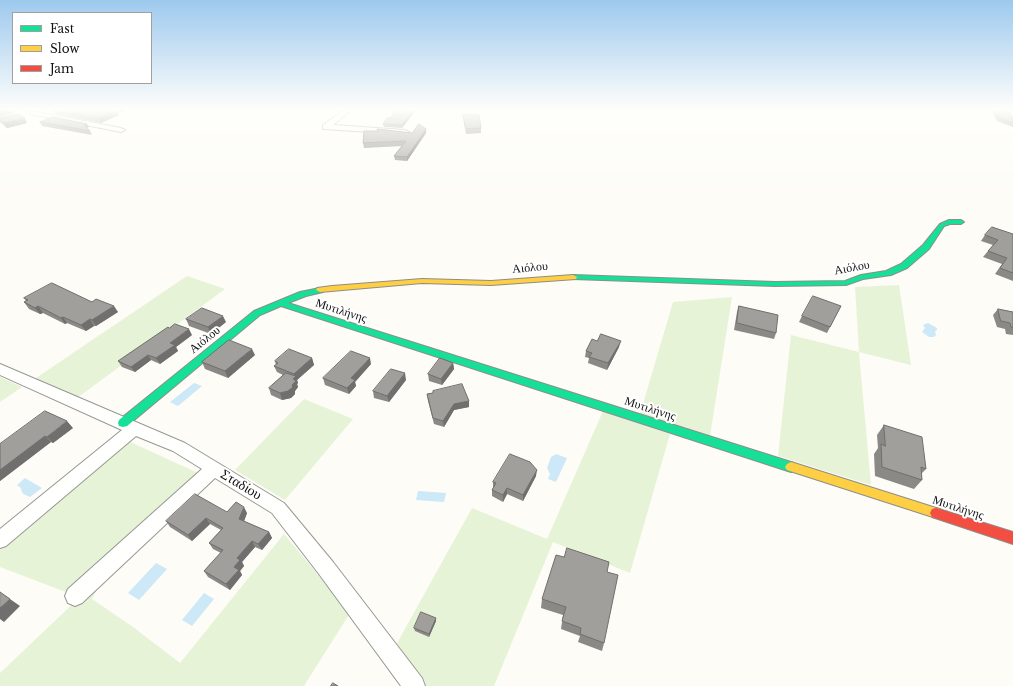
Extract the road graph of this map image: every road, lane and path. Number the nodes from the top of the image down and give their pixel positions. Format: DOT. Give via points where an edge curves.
graph roads {
  1 [pos="961,222"];
  2 [pos="279,304"];
  3 [pos="0,369"];
  4 [pos="129,425"];
  5 [pos="213,469"];
  6 [pos="1013,538"];
  7 [pos="0,540"];
  8 [pos="75,596"];
  9 [pos="414,686"];
  1 -- 2 [label="street, Αιόλου" via="942,225 936,236 904,266 890,273 856,278 846,283 782,284 597,276 491,283 422,281 332,288 303,294"];
  2 -- 4 [label="street, Αιόλου" via="257,313"];
  2 -- 6 [label="street, Μυτιλήνης"];
  3 -- 4 [label="street, Σταδίου"];
  4 -- 5 [label="street, Σταδίου" via="179,447"];
  4 -- 7 [label="street"];
  5 -- 8 [label="street"];
  5 -- 9 [label="street, Σταδίου" via="278,508"];
}
